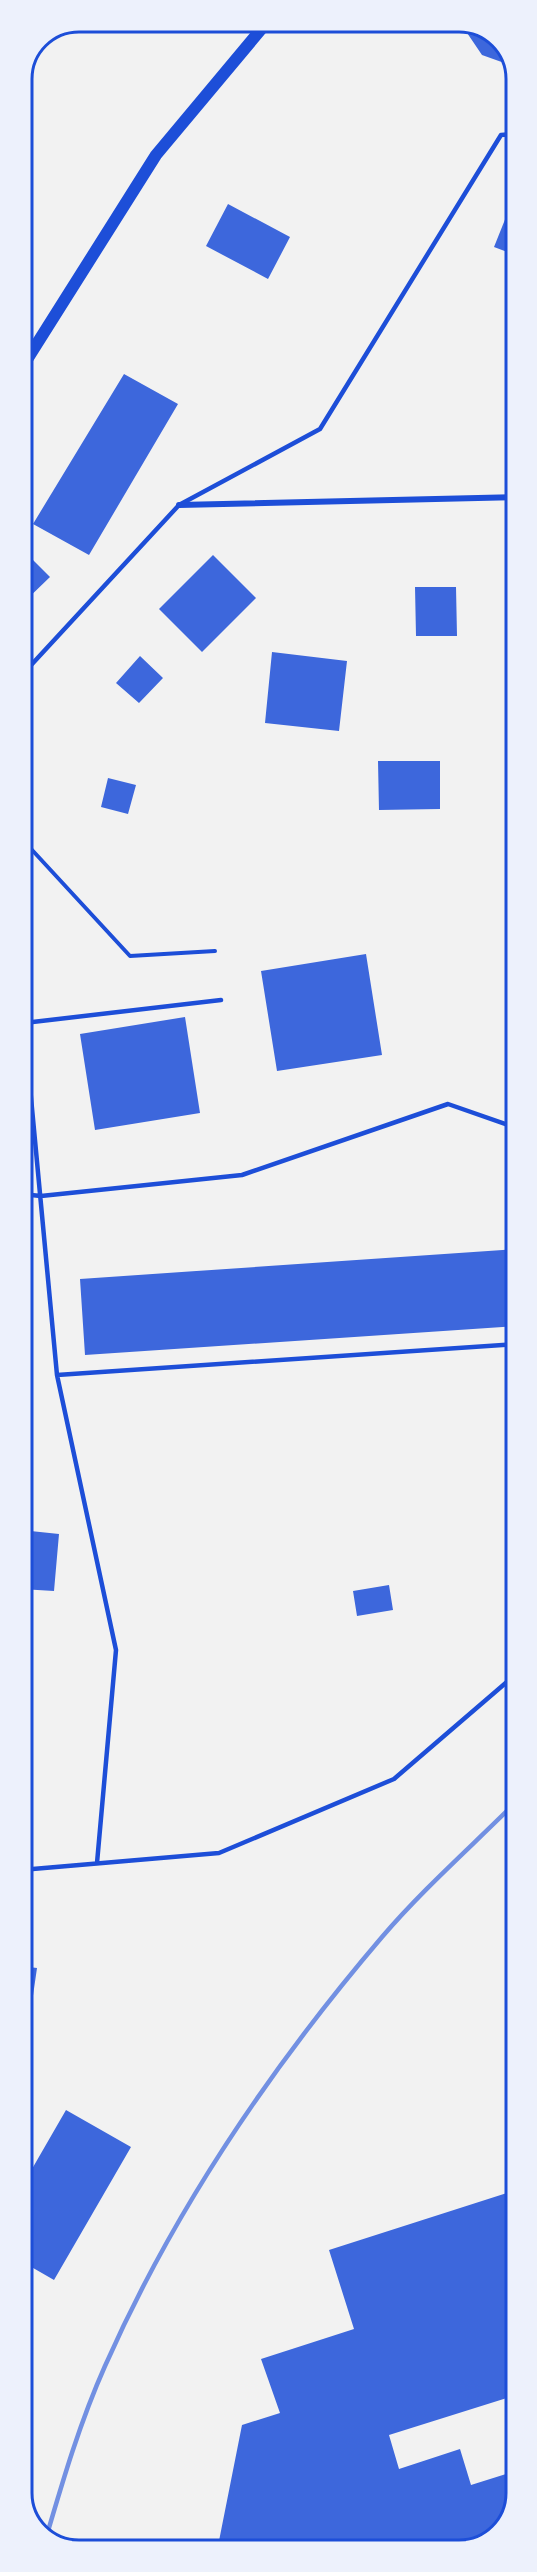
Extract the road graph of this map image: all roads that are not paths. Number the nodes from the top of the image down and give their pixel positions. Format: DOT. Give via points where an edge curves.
graph roads {
  1 [pos="259,32"];
  2 [pos="505,135"];
  3 [pos="32,352"];
  4 [pos="505,497"];
  5 [pos="179,505"];
  6 [pos="32,664"];
  7 [pos="220,1000"];
  8 [pos="32,1022"];
  9 [pos="32,1104"];
  10 [pos="505,1124"];
  11 [pos="32,1195"];
  12 [pos="41,1196"];
  13 [pos="506,1345"];
  14 [pos="57,1375"];
  15 [pos="506,1683"];
  16 [pos="97,1863"];
  17 [pos="32,1869"];
  1 -- 3 [label="main road" via="156,155"];
  2 -- 5 [label="lane" via="501,135 320,429"];
  4 -- 5 [label="street"];
  5 -- 6 [label="lane"];
  7 -- 8 [label="lane"];
  9 -- 12 [label="lane"];
  10 -- 12 [label="lane" via="448,1104 242,1175"];
  11 -- 12 [label="lane"];
  12 -- 14 [label="lane"];
  13 -- 14 [label="lane"];
  14 -- 16 [label="lane" via="116,1650"];
  15 -- 16 [label="lane" via="394,1779 219,1853"];
  16 -- 17 [label="lane"];
}
